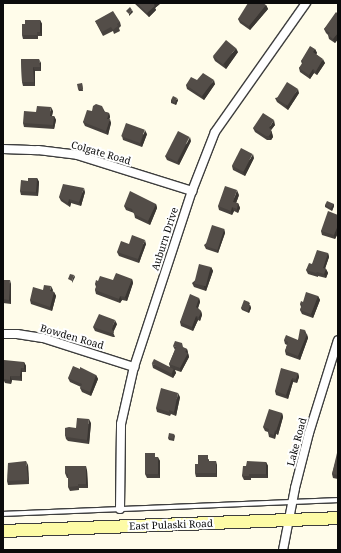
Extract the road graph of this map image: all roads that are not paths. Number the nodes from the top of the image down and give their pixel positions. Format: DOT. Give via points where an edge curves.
graph roads {
  1 [pos="306,3"];
  2 [pos="3,149"];
  3 [pos="192,191"];
  4 [pos="3,334"];
  5 [pos="338,340"];
  6 [pos="134,367"];
  7 [pos="338,500"];
  8 [pos="292,501"];
  9 [pos="120,509"];
  10 [pos="3,514"];
  11 [pos="338,518"];
  12 [pos="290,520"];
  13 [pos="3,531"];
  14 [pos="283,550"];
  1 -- 3 [label="street, Auburn Drive" via="215,132"];
  2 -- 3 [label="street, Colgate Road" via="77,155"];
  3 -- 6 [label="street, Auburn Drive"];
  4 -- 6 [label="street, Bowden Road" via="43,338"];
  5 -- 8 [label="street, Lake Road" via="309,433"];
  6 -- 9 [label="street, Auburn Drive" via="121,424"];
  7 -- 8 [label="lane"];
  8 -- 9 [label="lane"];
  8 -- 12 [label="street, Lake Road"];
  9 -- 10 [label="lane"];
  11 -- 12 [label="main road, East Pulaski Road"];
  12 -- 13 [label="main road, East Pulaski Road"];
  12 -- 14 [label="street, Lake Road"];
}
